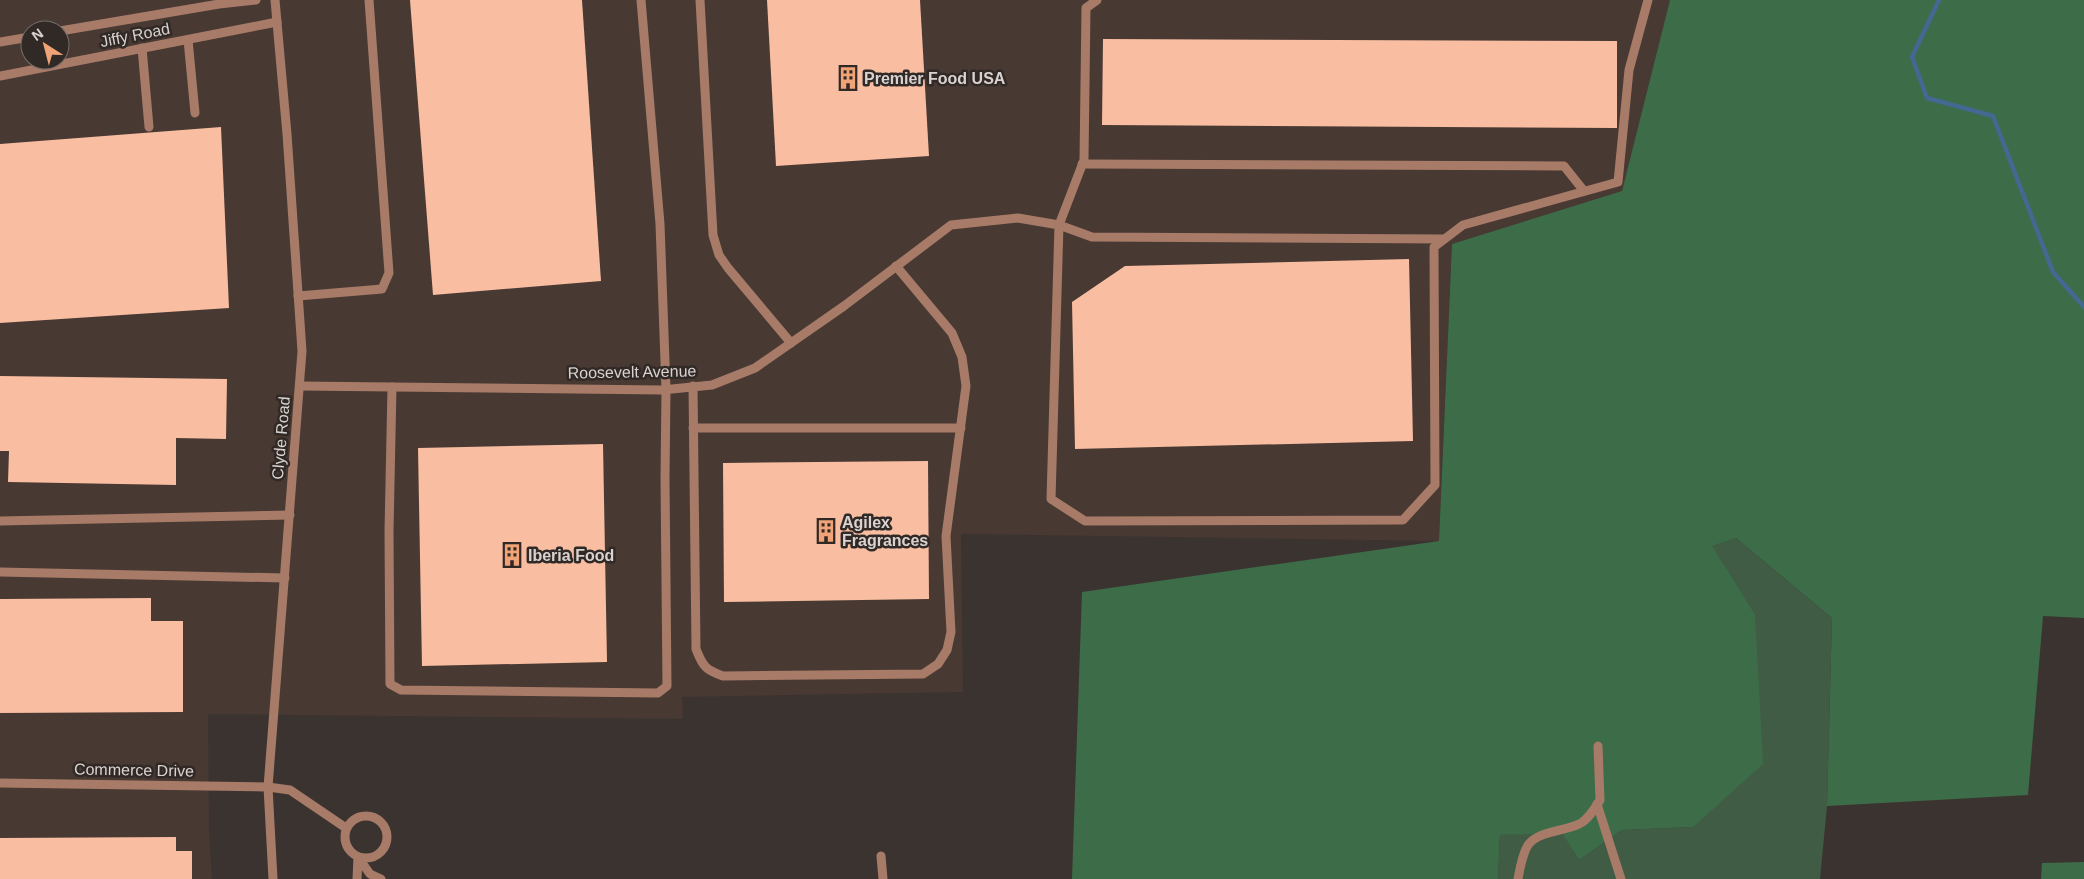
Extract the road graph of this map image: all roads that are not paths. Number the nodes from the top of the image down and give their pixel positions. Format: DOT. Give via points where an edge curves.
graph roads {
  1 [pos="256,0"];
  2 [pos="275,0"];
  3 [pos="369,0"];
  4 [pos="641,0"];
  5 [pos="700,0"];
  6 [pos="1097,0"];
  7 [pos="1648,0"];
  8 [pos="277,22"];
  9 [pos="70,30"];
  10 [pos="20,39"];
  11 [pos="188,40"];
  12 [pos="0,42"];
  13 [pos="142,48"];
  14 [pos="0,76"];
  15 [pos="195,113"];
  16 [pos="150,128"];
  17 [pos="1082,164"];
  18 [pos="1584,192"];
  19 [pos="1058,225"];
  20 [pos="1444,239"];
  21 [pos="896,266"];
  22 [pos="298,296"];
  23 [pos="791,343"];
  24 [pos="300,386"];
  25 [pos="693,386"];
  26 [pos="392,387"];
  27 [pos="666,389"];
  28 [pos="693,428"];
  29 [pos="961,428"];
  30 [pos="290,515"];
  31 [pos="0,521"];
  32 [pos="0,572"];
  33 [pos="285,578"];
  34 [pos="1598,746"];
  35 [pos="0,782"];
  36 [pos="268,787"];
  37 [pos="1597,804"];
  38 [pos="346,828"];
  39 [pos="881,856"];
  40 [pos="358,857"];
  41 [pos="273,879"];
  42 [pos="357,879"];
  43 [pos="382,879"];
  44 [pos="882,879"];
  45 [pos="1518,879"];
  46 [pos="1621,879"];
  1 -- 9 [label="street"];
  2 -- 8 [label="street, Clyde Road"];
  3 -- 22 [label="street" via="389,273 382,289"];
  4 -- 27 [label="street" via="660,224"];
  5 -- 23 [label="street" via="713,235 719,255 728,268"];
  6 -- 17 [label="street" via="1086,8"];
  7 -- 18 [label="street" via="1629,70 1618,182"];
  8 -- 11 [label="street, Jiffy Road"];
  8 -- 22 [label="street, Clyde Road"];
  10 -- 12 [label="street"];
  11 -- 13 [label="street, Jiffy Road"];
  11 -- 15 [label="street"];
  13 -- 14 [label="street, Jiffy Road"];
  13 -- 16 [label="street"];
  17 -- 18 [label="street" via="1564,166"];
  17 -- 19 [label="street"];
  18 -- 20 [label="street" via="1463,224"];
  19 -- 20 [label="street, Roosevelt Avenue" via="1092,236"];
  19 -- 20 [label="street" via="1051,499 1085,521 1403,520 1435,485 1434,247"];
  19 -- 21 [label="street, Roosevelt Avenue" via="1018,218 951,224"];
  21 -- 23 [label="street, Roosevelt Avenue"];
  21 -- 29 [label="street" via="952,333 962,357 966,386"];
  22 -- 24 [label="street, Clyde Road" via="302,350"];
  23 -- 25 [label="street, Roosevelt Avenue" via="755,368 712,385"];
  24 -- 26 [label="street, Roosevelt Avenue"];
  24 -- 30 [label="street, Clyde Road"];
  25 -- 27 [label="street, Roosevelt Avenue"];
  25 -- 28 [label="street"];
  26 -- 27 [label="street, Roosevelt Avenue"];
  26 -- 27 [label="street" via="390,684 401,690 648,693 658,693 668,686"];
  28 -- 29 [label="street"];
  28 -- 29 [label="street" via="696,649 708,670 723,676 923,674 938,664 947,650 950,632 946,536"];
  30 -- 31 [label="street"];
  30 -- 33 [label="street, Clyde Road"];
  32 -- 33 [label="street"];
  33 -- 36 [label="street, Clyde Road"];
  34 -- 37 [label="street" via="1600,800"];
  35 -- 36 [label="street, Commerce Drive"];
  36 -- 38 [label="street, Commerce Drive" via="290,790"];
  36 -- 41 [label="street, Clyde Road"];
  37 -- 45 [label="street" via="1581,824 1535,839 1529,844"];
  37 -- 46 [label="street"];
  38 -- 40 [label="street" via="345,842 352,854"];
  38 -- 40 [label="street" via="356,818 370,816 377,818 386,829 387,843 379,855 365,859"];
  39 -- 44 [label="street"];
  40 -- 42 [label="street"];
  40 -- 43 [label="street" via="370,874"];
}
